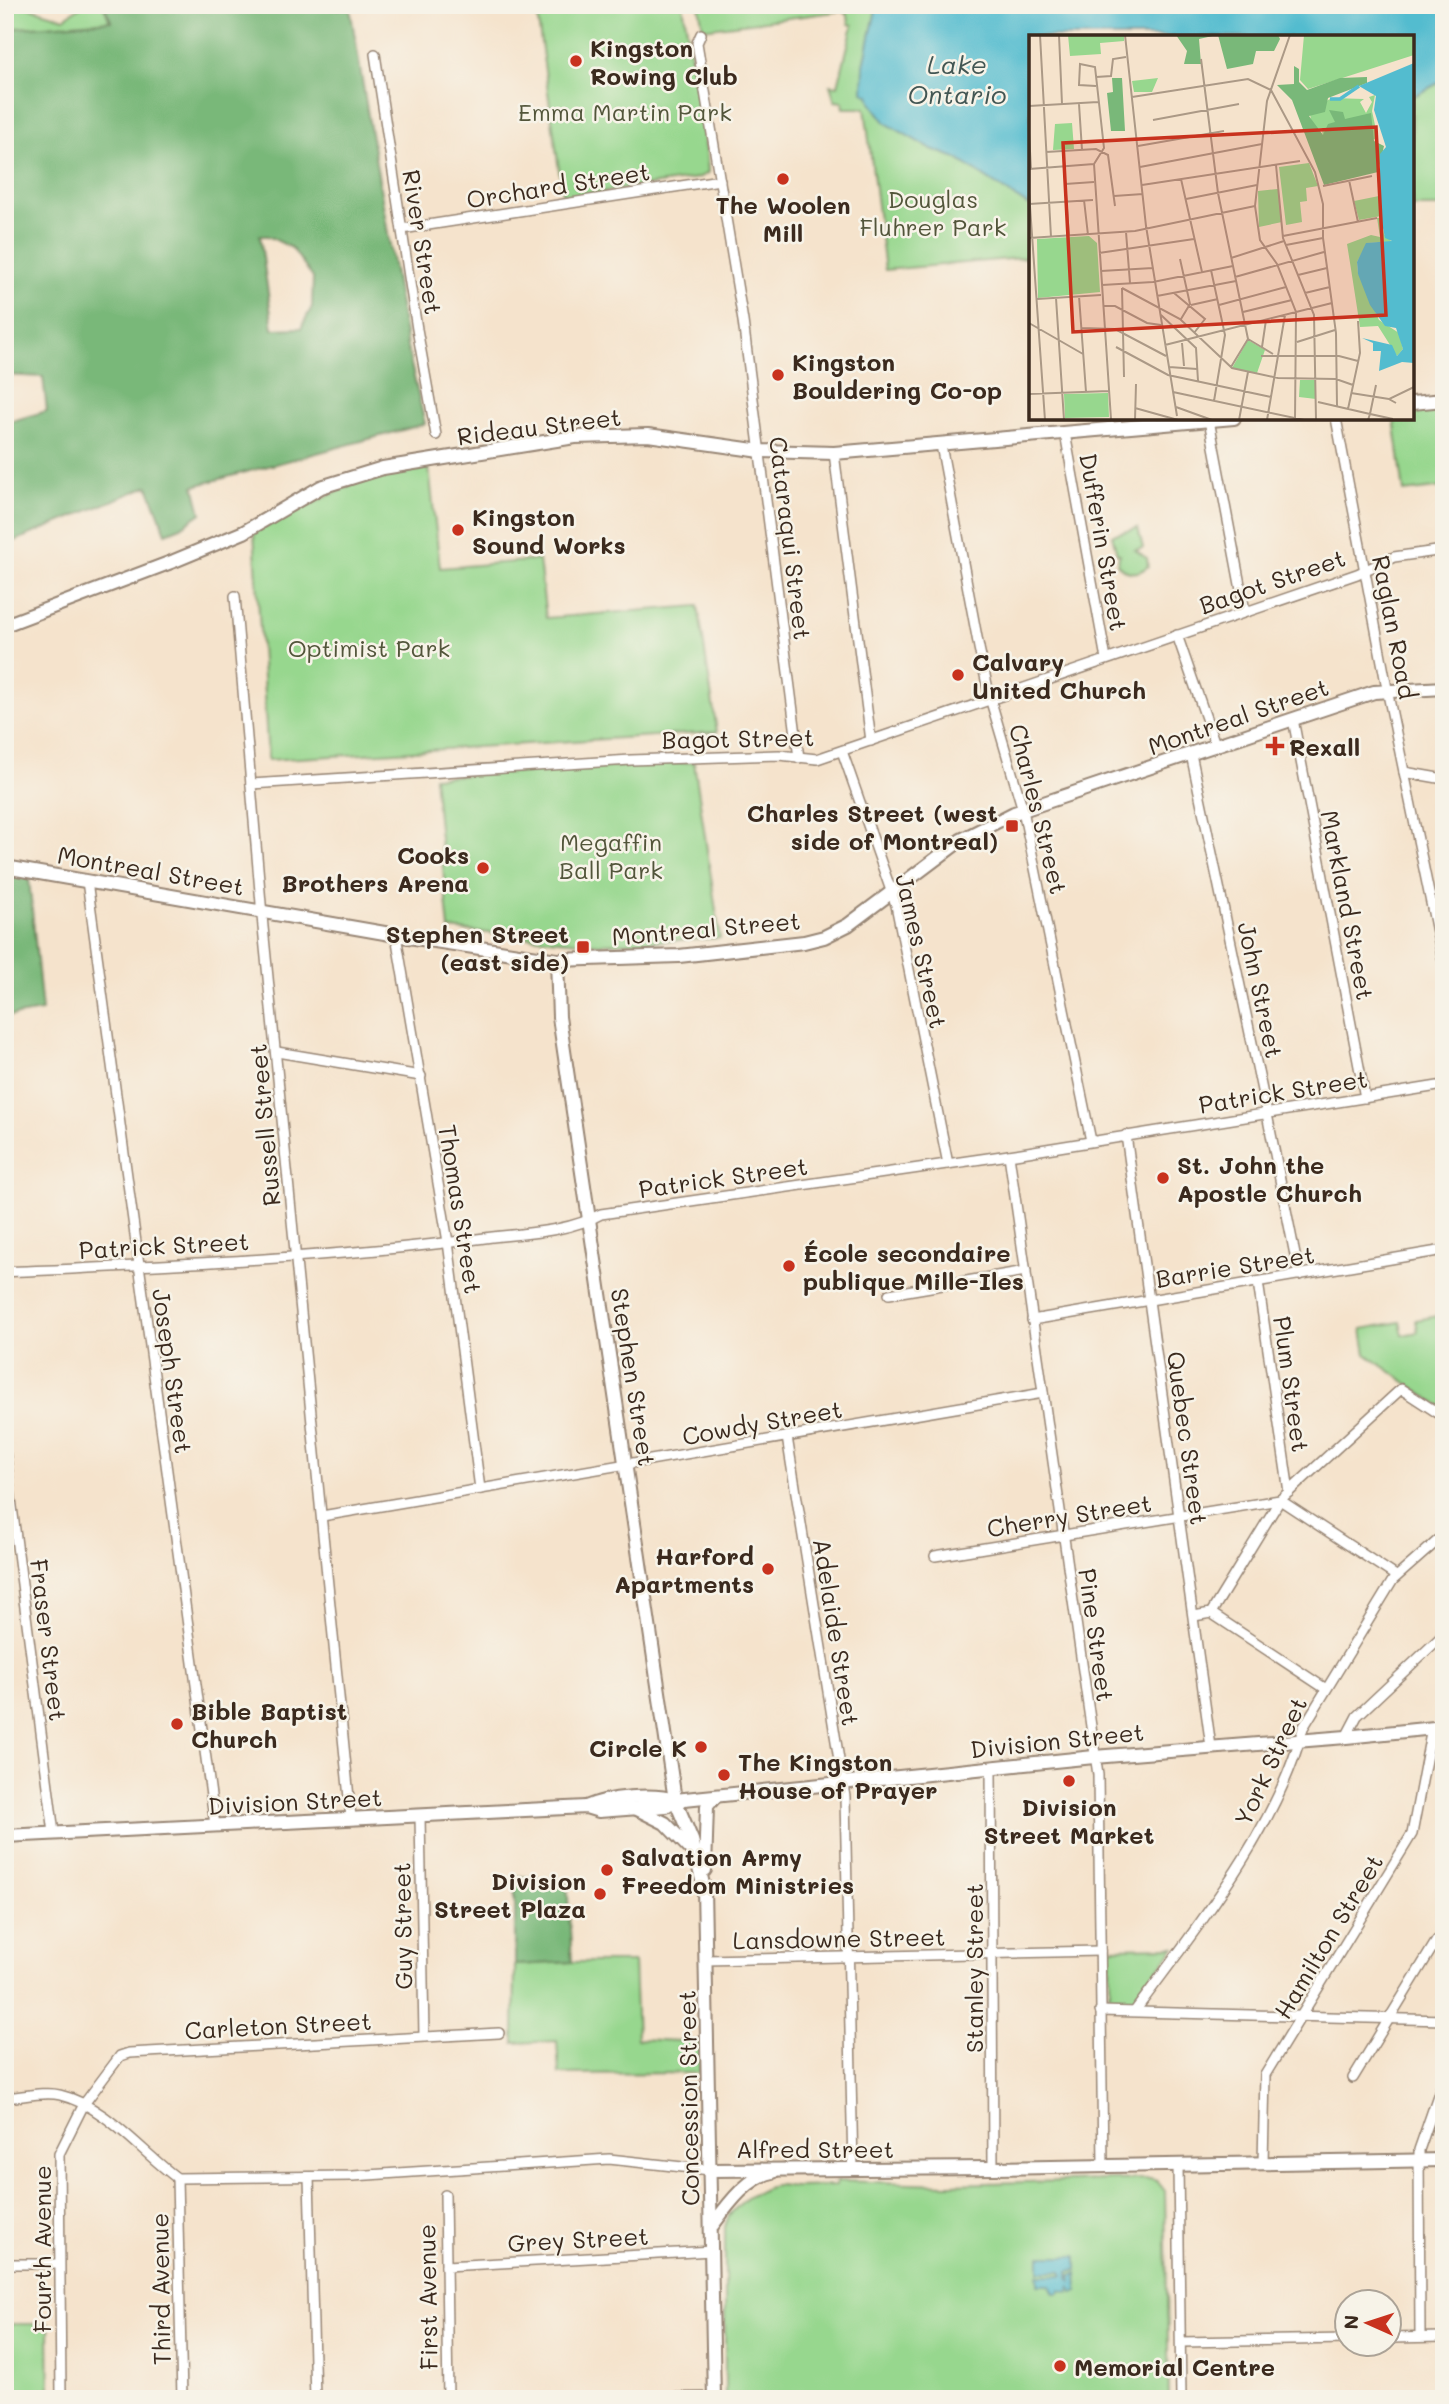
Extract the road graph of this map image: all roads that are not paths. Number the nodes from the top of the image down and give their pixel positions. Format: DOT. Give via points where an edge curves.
graph roads {
  1 [pos="701,34"];
  2 [pos="376,54"];
  3 [pos="720,180"];
  4 [pos="402,229"];
  5 [pos="1444,400"];
  6 [pos="1414,403"];
  7 [pos="1209,420"];
  8 [pos="1336,420"];
  9 [pos="1065,432"];
  10 [pos="436,435"];
  11 [pos="941,445"];
  12 [pos="761,451"];
  13 [pos="834,453"];
  14 [pos="1444,550"];
  15 [pos="1364,569"];
  16 [pos="234,596"];
  17 [pos="1244,611"];
  18 [pos="5,625"];
  19 [pos="1177,635"];
  20 [pos="1105,659"];
  21 [pos="1444,688"];
  22 [pos="1387,690"];
  23 [pos="990,698"];
  24 [pos="1293,719"];
  25 [pos="872,741"];
  26 [pos="1215,744"];
  27 [pos="842,751"];
  28 [pos="1191,754"];
  29 [pos="799,758"];
  30 [pos="1404,772"];
  31 [pos="1444,779"];
  32 [pos="251,784"];
  33 [pos="1023,810"];
  34 [pos="5,867"];
  35 [pos="87,881"];
  36 [pos="892,893"];
  37 [pos="262,910"];
  38 [pos="1439,925"];
  39 [pos="396,935"];
  40 [pos="557,960"];
  41 [pos="1444,967"];
  42 [pos="276,1052"];
  43 [pos="421,1076"];
  44 [pos="1444,1085"];
  45 [pos="1365,1098"];
  46 [pos="1267,1114"];
  47 [pos="1126,1135"];
  48 [pos="1091,1141"];
  49 [pos="1009,1155"];
  50 [pos="948,1164"];
  51 [pos="589,1220"];
  52 [pos="448,1242"];
  53 [pos="1444,1250"];
  54 [pos="296,1258"];
  55 [pos="139,1266"];
  56 [pos="1026,1271"];
  57 [pos="5,1272"];
  58 [pos="1299,1275"];
  59 [pos="1258,1282"];
  60 [pos="888,1294"];
  61 [pos="1149,1300"];
  62 [pos="1032,1320"];
  63 [pos="1043,1393"];
  64 [pos="1444,1417"];
  65 [pos="787,1437"];
  66 [pos="5,1452"];
  67 [pos="626,1464"];
  68 [pos="480,1489"];
  69 [pos="1289,1492"];
  70 [pos="1280,1500"];
  71 [pos="322,1516"];
  72 [pos="1180,1517"];
  73 [pos="1444,1535"];
  74 [pos="1063,1536"];
  75 [pos="935,1556"];
  76 [pos="1396,1576"];
  77 [pos="1211,1613"];
  78 [pos="1194,1616"];
  79 [pos="1444,1634"];
  80 [pos="1326,1689"];
  81 [pos="1438,1728"];
  82 [pos="1346,1737"];
  83 [pos="1300,1740"];
  84 [pos="1211,1747"];
  85 [pos="1094,1757"];
  86 [pos="990,1767"];
  87 [pos="843,1783"];
  88 [pos="716,1796"];
  89 [pos="675,1800"];
  90 [pos="586,1807"];
  91 [pos="634,1808"];
  92 [pos="420,1816"];
  93 [pos="351,1818"];
  94 [pos="215,1825"];
  95 [pos="54,1833"];
  96 [pos="5,1836"];
  97 [pos="696,1856"];
  98 [pos="704,1888"];
  99 [pos="1437,1940"];
  100 [pos="1100,1951"];
  101 [pos="992,1953"];
  102 [pos="848,1957"];
  103 [pos="706,1960"];
  104 [pos="1100,2011"];
  105 [pos="1135,2011"];
  106 [pos="1304,2015"];
  107 [pos="1391,2018"];
  108 [pos="1444,2020"];
  109 [pos="499,2033"];
  110 [pos="424,2036"];
  111 [pos="1353,2078"];
  112 [pos="1444,2078"];
  113 [pos="5,2098"];
  114 [pos="84,2104"];
  115 [pos="1418,2160"];
  116 [pos="1444,2160"];
  117 [pos="1263,2163"];
  118 [pos="1103,2165"];
  119 [pos="1178,2165"];
  120 [pos="993,2168"];
  121 [pos="790,2169"];
  122 [pos="853,2169"];
  123 [pos="710,2170"];
  124 [pos="309,2176"];
  125 [pos="177,2178"];
  126 [pos="445,2195"];
  127 [pos="712,2226"];
  128 [pos="712,2251"];
  129 [pos="5,2264"];
  130 [pos="59,2264"];
  131 [pos="446,2266"];
  132 [pos="1420,2337"];
  133 [pos="1444,2337"];
  134 [pos="1404,2338"];
  135 [pos="1334,2339"];
  136 [pos="1181,2342"];
  137 [pos="714,2398"];
  138 [pos="61,2399"];
  139 [pos="181,2399"];
  140 [pos="315,2399"];
  141 [pos="448,2399"];
  142 [pos="593,2399"];
  143 [pos="1181,2399"];
  1 -- 3 [label="street, Cataraqui Street" via="697,43"];
  2 -- 4 [label="street, River Street"];
  3 -- 4 [label="street, Orchard Street"];
  3 -- 12 [label="street, Cataraqui Street"];
  4 -- 10 [label="street, River Street"];
  5 -- 6 [label="main road"];
  7 -- 9 [label="main road, Rideau Street"];
  7 -- 17 [label="street"];
  8 -- 15 [label="street, Raglan Road"];
  9 -- 11 [label="main road, Rideau Street"];
  9 -- 20 [label="street, Dufferin Street"];
  11 -- 13 [label="main road, Rideau Street"];
  11 -- 23 [label="street, Charles Street"];
  12 -- 13 [label="main road, Rideau Street"];
  12 -- 18 [label="main road, Rideau Street" via="648,435 575,437 383,468 321,487 244,532"];
  12 -- 29 [label="street, Cataraqui Street"];
  13 -- 25 [label="street"];
  14 -- 15 [label="street, Bagot Street" via="1394,557"];
  15 -- 17 [label="street, Bagot Street"];
  15 -- 22 [label="street, Raglan Road"];
  16 -- 32 [label="street, Russell Street"];
  17 -- 19 [label="street, Bagot Street"];
  19 -- 20 [label="street, Bagot Street"];
  19 -- 26 [label="street"];
  20 -- 23 [label="street, Bagot Street"];
  21 -- 22 [label="main road, Montreal Street"];
  22 -- 24 [label="main road, Montreal Street"];
  22 -- 30 [label="street, Raglan Road"];
  23 -- 25 [label="street, Bagot Street"];
  23 -- 33 [label="street, Charles Street"];
  24 -- 26 [label="main road, Montreal Street"];
  24 -- 45 [label="street, Markland Street"];
  25 -- 27 [label="street, Bagot Street"];
  26 -- 28 [label="main road, Montreal Street"];
  27 -- 29 [label="street, Bagot Street" via="817,759"];
  27 -- 36 [label="street, James Street"];
  28 -- 33 [label="main road, Montreal Street"];
  28 -- 46 [label="street, John Street"];
  29 -- 32 [label="street, Bagot Street" via="631,760"];
  30 -- 31 [label="street"];
  30 -- 38 [label="street, Raglan Road"];
  32 -- 37 [label="street, Russell Street"];
  33 -- 36 [label="main road, Montreal Street" via="961,840"];
  33 -- 48 [label="street, Charles Street"];
  34 -- 35 [label="main road, Montreal Street"];
  35 -- 37 [label="main road, Montreal Street"];
  35 -- 55 [label="street, Joseph Street"];
  36 -- 40 [label="main road, Montreal Street" via="848,925 804,942 679,956"];
  36 -- 50 [label="street, James Street"];
  37 -- 39 [label="main road, Montreal Street"];
  37 -- 42 [label="street, Russell Street"];
  38 -- 41 [label="street, Raglan Road"];
  39 -- 40 [label="main road, Montreal Street"];
  39 -- 43 [label="street, Thomas Street"];
  40 -- 51 [label="main road, Stephen Street" via="559,1017"];
  42 -- 43 [label="street"];
  42 -- 54 [label="street, Russell Street"];
  43 -- 52 [label="street, Thomas Street"];
  44 -- 45 [label="street, Patrick Street"];
  45 -- 46 [label="street, Patrick Street"];
  46 -- 47 [label="street, Patrick Street"];
  46 -- 58 [label="street, John Street"];
  47 -- 48 [label="street, Patrick Street"];
  47 -- 61 [label="street, Quebec Street"];
  48 -- 49 [label="street, Patrick Street"];
  49 -- 50 [label="street, Patrick Street"];
  49 -- 56 [label="street, Pine Street"];
  50 -- 51 [label="street, Patrick Street" via="601,1214"];
  51 -- 52 [label="street, Patrick Street"];
  51 -- 67 [label="main road, Stephen Street"];
  52 -- 54 [label="street, Patrick Street"];
  52 -- 68 [label="street, Thomas Street"];
  53 -- 58 [label="street, Barrie Street"];
  54 -- 55 [label="street, Patrick Street"];
  54 -- 71 [label="street, Russell Street"];
  55 -- 57 [label="street, Patrick Street"];
  55 -- 94 [label="street, Joseph Street"];
  56 -- 60 [label="street"];
  56 -- 62 [label="street, Pine Street"];
  58 -- 59 [label="street, Barrie Street"];
  59 -- 61 [label="street, Barrie Street"];
  59 -- 69 [label="street, Plum Street"];
  61 -- 62 [label="street, Barrie Street"];
  61 -- 72 [label="street, Quebec Street"];
  62 -- 63 [label="street, Pine Street"];
  63 -- 65 [label="street, Cowdy Street"];
  63 -- 74 [label="street, Pine Street"];
  64 -- 69 [label="street" via="1401,1389"];
  65 -- 67 [label="street, Cowdy Street"];
  65 -- 87 [label="street, Adelaide Street"];
  66 -- 95 [label="street, Fraser Street"];
  67 -- 68 [label="street, Cowdy Street"];
  67 -- 89 [label="main road, Stephen Street"];
  68 -- 71 [label="street, Cowdy Street"];
  69 -- 70 [label="street"];
  70 -- 72 [label="street, Cherry Street"];
  70 -- 76 [label="street"];
  70 -- 77 [label="street"];
  71 -- 93 [label="street, Russell Street"];
  72 -- 74 [label="street, Cherry Street"];
  72 -- 78 [label="street, Quebec Street"];
  73 -- 76 [label="street, York Street"];
  74 -- 75 [label="street, Cherry Street"];
  74 -- 85 [label="street, Pine Street"];
  76 -- 80 [label="street, York Street"];
  77 -- 78 [label="street"];
  77 -- 80 [label="street"];
  78 -- 84 [label="street, Quebec Street"];
  79 -- 82 [label="street" via="1357,1716"];
  80 -- 83 [label="street, York Street"];
  81 -- 82 [label="main road, Division Street"];
  81 -- 106 [label="street, Hamilton Street" via="1412,1834"];
  82 -- 83 [label="main road, Division Street"];
  83 -- 84 [label="main road, Division Street"];
  83 -- 105 [label="street, York Street" via="1260,1831"];
  84 -- 85 [label="main road, Division Street"];
  85 -- 86 [label="main road, Division Street"];
  85 -- 100 [label="street, Pine Street"];
  86 -- 87 [label="main road, Division Street"];
  86 -- 101 [label="street, Stanley Street"];
  87 -- 88 [label="main road, Division Street"];
  87 -- 102 [label="street, Adelaide Street"];
  88 -- 89 [label="main road, Division Street"];
  88 -- 98 [label="main road" via="707,1806"];
  89 -- 90 [label="main road, Division Street" via="664,1796 599,1801"];
  89 -- 91 [label="main road, Division Street" via="666,1806"];
  89 -- 97 [label="main road, Concession Street"];
  90 -- 91 [label="main road, Division Street" via="599,1811"];
  90 -- 92 [label="main road, Division Street"];
  91 -- 97 [label="main road" via="665,1823"];
  92 -- 93 [label="main road, Division Street"];
  92 -- 110 [label="street, Guy Street"];
  93 -- 94 [label="main road, Division Street"];
  94 -- 95 [label="main road, Division Street"];
  95 -- 96 [label="main road, Division Street"];
  97 -- 98 [label="main road, Concession Street"];
  98 -- 103 [label="main road, Concession Street"];
  99 -- 107 [label="street"];
  100 -- 101 [label="street, Lansdowne Street"];
  100 -- 104 [label="street, Pine Street"];
  101 -- 102 [label="street, Lansdowne Street"];
  101 -- 120 [label="street, Stanley Street"];
  102 -- 103 [label="street, Lansdowne Street"];
  102 -- 122 [label="street, Adelaide Street"];
  103 -- 123 [label="main road, Concession Street"];
  104 -- 105 [label="street"];
  104 -- 118 [label="street, Pine Street"];
  105 -- 106 [label="street"];
  106 -- 107 [label="street"];
  106 -- 117 [label="street, Hamilton Street" via="1265,2075"];
  107 -- 108 [label="street"];
  107 -- 111 [label="street"];
  109 -- 110 [label="street, Carleton Street"];
  110 -- 114 [label="street, Carleton Street" via="129,2053 110,2067"];
  112 -- 115 [label="street"];
  113 -- 114 [label="street" via="58,2094"];
  114 -- 125 [label="street"];
  114 -- 130 [label="street, Fourth Avenue" via="59,2154"];
  115 -- 116 [label="main road, Alfred Street"];
  115 -- 117 [label="main road, Alfred Street"];
  115 -- 132 [label="street"];
  117 -- 119 [label="main road, Alfred Street"];
  118 -- 119 [label="main road, Alfred Street"];
  118 -- 120 [label="main road, Alfred Street"];
  119 -- 136 [label="street"];
  120 -- 122 [label="main road, Alfred Street"];
  121 -- 122 [label="main road, Alfred Street"];
  121 -- 123 [label="main road, Alfred Street"];
  121 -- 127 [label="main road" via="766,2174 747,2186"];
  123 -- 124 [label="street, Alfred Street" via="610,2159"];
  123 -- 127 [label="main road, Concession Street"];
  124 -- 125 [label="street, Alfred Street"];
  124 -- 140 [label="street"];
  125 -- 139 [label="street, Third Avenue"];
  126 -- 131 [label="street, First Avenue"];
  127 -- 128 [label="main road, Concession Street"];
  128 -- 131 [label="street, Grey Street"];
  128 -- 137 [label="main road, Concession Street"];
  129 -- 130 [label="street"];
  130 -- 138 [label="street, Fourth Avenue"];
  131 -- 141 [label="street, First Avenue"];
  132 -- 133 [label="street"];
  132 -- 134 [label="street"];
  135 -- 136 [label="street"];
  136 -- 143 [label="street"];
  137 -- 142 [label="street"];
}
